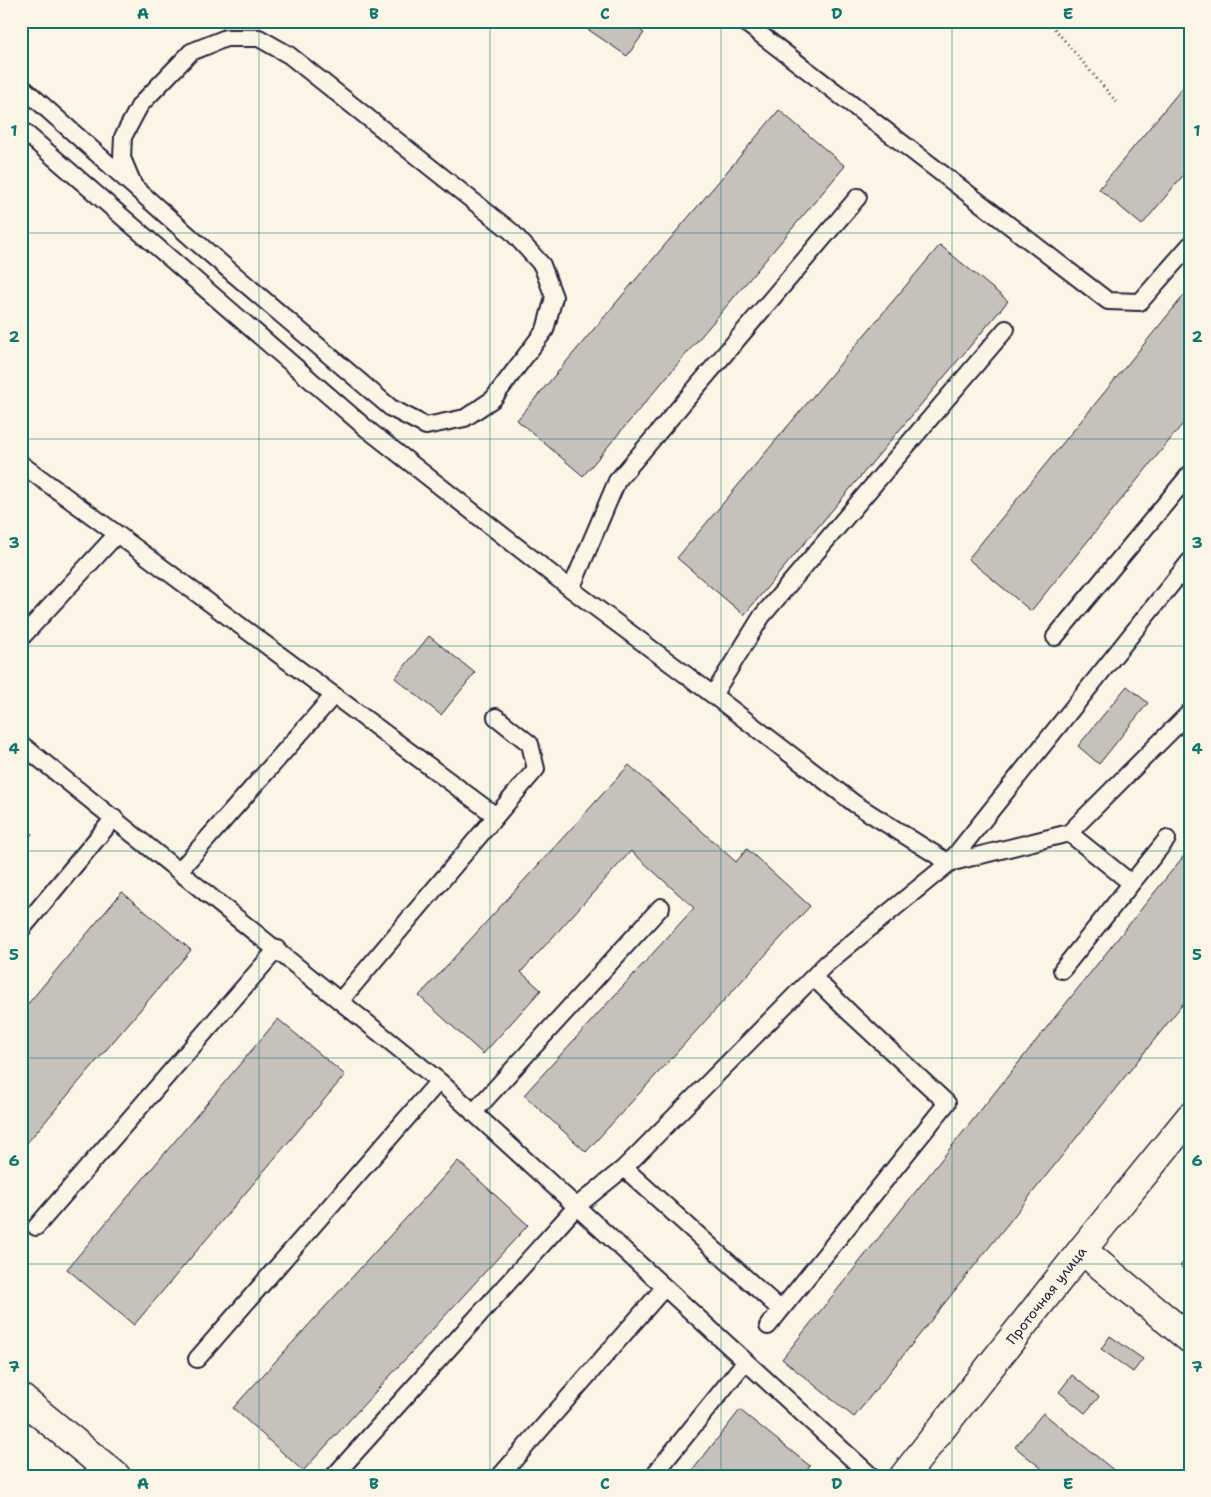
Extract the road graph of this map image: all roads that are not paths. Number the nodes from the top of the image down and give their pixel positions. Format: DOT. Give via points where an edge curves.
graph roads {
  1 [pos="742,21"];
  2 [pos="21,86"];
  3 [pos="21,129"];
  4 [pos="133,184"];
  5 [pos="858,197"];
  6 [pos="1190,245"];
  7 [pos="1006,328"];
  8 [pos="21,464"];
  9 [pos="1190,474"];
  10 [pos="1184,492"];
  11 [pos="117,534"];
  12 [pos="1190,561"];
  13 [pos="572,589"];
  14 [pos="1055,637"];
  15 [pos="21,638"];
  16 [pos="334,695"];
  17 [pos="713,695"];
  18 [pos="1190,712"];
  19 [pos="496,717"];
  20 [pos="21,744"];
  21 [pos="496,816"];
  22 [pos="114,818"];
  23 [pos="1069,833"];
  24 [pos="1167,839"];
  25 [pos="949,863"];
  26 [pos="179,871"];
  27 [pos="1131,883"];
  28 [pos="661,907"];
  29 [pos="21,930"];
  30 [pos="276,949"];
  31 [pos="1062,970"];
  32 [pos="813,977"];
  33 [pos="340,1000"];
  34 [pos="439,1082"];
  35 [pos="473,1113"];
  36 [pos="1190,1117"];
  37 [pos="624,1168"];
  38 [pos="577,1206"];
  39 [pos="36,1227"];
  40 [pos="1082,1250"];
  41 [pos="664,1288"];
  42 [pos="781,1310"];
  43 [pos="768,1326"];
  44 [pos="1190,1339"];
  45 [pos="197,1359"];
  46 [pos="745,1362"];
  47 [pos="21,1398"];
  48 [pos="116,1476"];
  49 [pos="334,1476"];
  50 [pos="500,1476"];
  51 [pos="653,1476"];
  52 [pos="871,1476"];
  53 [pos="904,1476"];
  1 -- 6 [label="lane" via="1108,300 1140,302"];
  2 -- 4 [label="lane"];
  3 -- 13 [label="lane" via="367,429"];
  4 -- 4 [label="lane" via="391,408 426,426 465,418 493,398 545,330 554,297 542,265 512,232 289,55 259,38 226,38 191,52 140,105 123,137 122,158"];
  5 -- 13 [label="lane" via="617,480"];
  7 -- 17 [label="lane" via="762,616"];
  8 -- 11 [label="lane"];
  9 -- 10 [label="lane"];
  10 -- 14 [label="lane"];
  11 -- 15 [label="lane"];
  11 -- 16 [label="lane"];
  12 -- 25 [label="lane"];
  13 -- 17 [label="lane"];
  16 -- 21 [label="lane"];
  16 -- 26 [label="lane"];
  17 -- 25 [label="lane" via="855,804"];
  18 -- 23 [label="lane"];
  19 -- 21 [label="lane" via="530,744 536,768"];
  20 -- 22 [label="lane"];
  21 -- 33 [label="lane"];
  22 -- 26 [label="lane"];
  22 -- 29 [label="lane"];
  23 -- 25 [label="lane"];
  23 -- 27 [label="lane"];
  24 -- 27 [label="lane"];
  25 -- 32 [label="lane"];
  26 -- 30 [label="lane"];
  27 -- 31 [label="lane"];
  28 -- 35 [label="lane"];
  30 -- 33 [label="lane"];
  30 -- 39 [label="lane"];
  32 -- 37 [label="lane"];
  32 -- 42 [label="lane" via="947,1103"];
  33 -- 34 [label="lane"];
  34 -- 35 [label="lane"];
  34 -- 45 [label="lane"];
  35 -- 38 [label="lane"];
  36 -- 40 [label="street, Проточная улица"];
  37 -- 38 [label="lane"];
  37 -- 42 [label="lane"];
  38 -- 41 [label="lane"];
  38 -- 49 [label="lane"];
  40 -- 44 [label="street"];
  40 -- 53 [label="street, Проточная улица"];
  41 -- 46 [label="lane"];
  41 -- 50 [label="lane"];
  42 -- 43 [label="lane"];
  46 -- 51 [label="lane"];
  46 -- 52 [label="lane"];
  47 -- 48 [label="street"];
}
